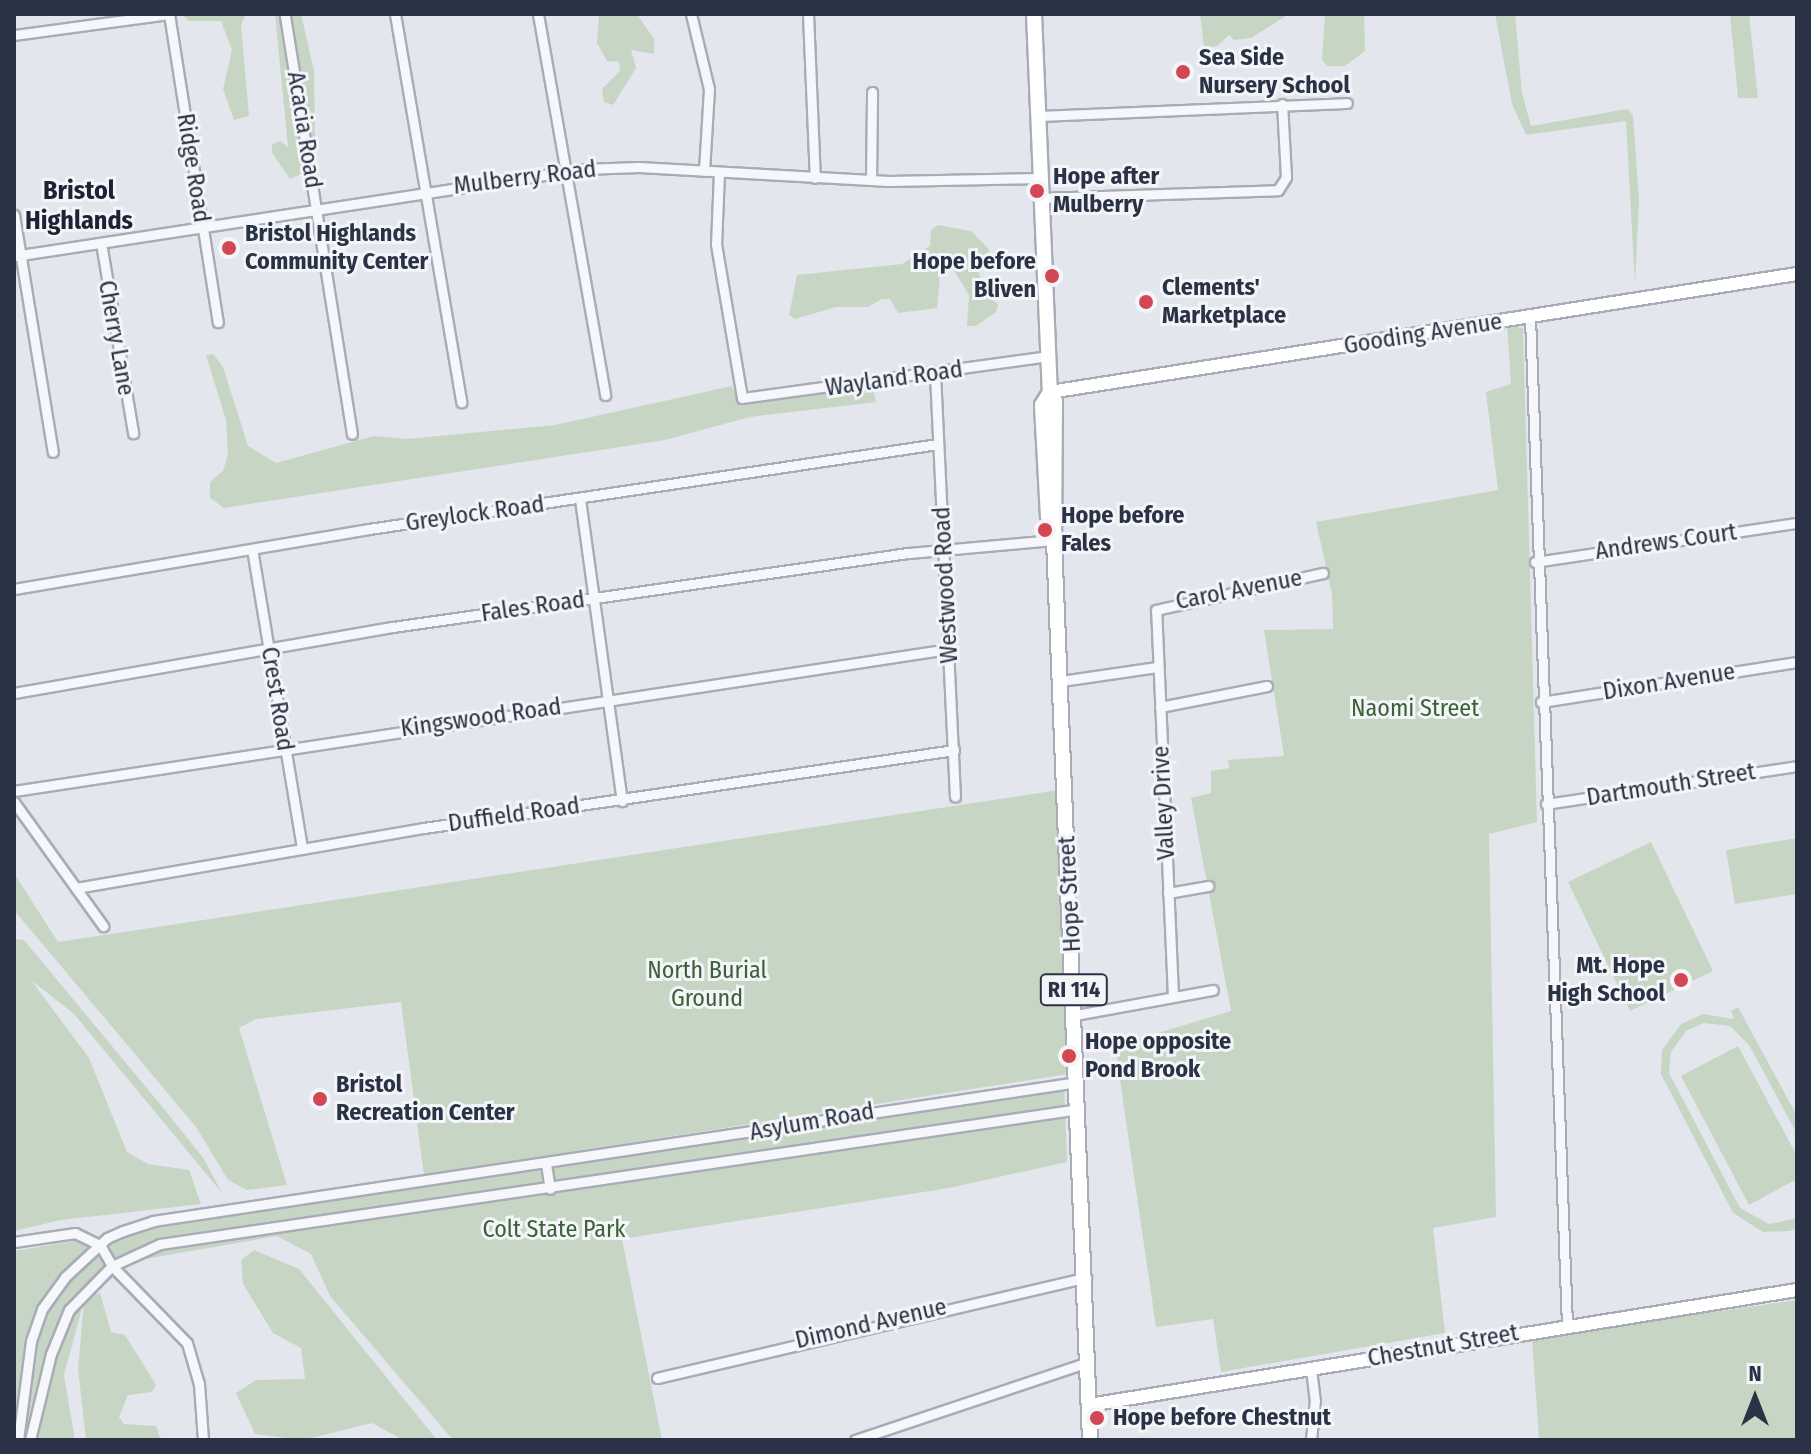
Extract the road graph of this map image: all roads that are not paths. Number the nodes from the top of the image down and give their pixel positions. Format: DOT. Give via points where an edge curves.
graph roads {
  1 [pos="170,14"];
  2 [pos="395,14"];
  3 [pos="538,14"];
  4 [pos="691,14"];
  5 [pos="808,14"];
  6 [pos="1034,14"];
  7 [pos="285,16"];
  8 [pos="14,35"];
  9 [pos="872,92"];
  10 [pos="1347,103"];
  11 [pos="1282,104"];
  12 [pos="1038,116"];
  13 [pos="704,171"];
  14 [pos="564,172"];
  15 [pos="719,173"];
  16 [pos="815,178"];
  17 [pos="1040,178"];
  18 [pos="871,180"];
  19 [pos="425,192"];
  20 [pos="1041,198"];
  21 [pos="316,210"];
  22 [pos="14,215"];
  23 [pos="202,227"];
  24 [pos="101,243"];
  25 [pos="18,256"];
  26 [pos="1797,274"];
  27 [pos="1530,317"];
  28 [pos="218,322"];
  29 [pos="1048,356"];
  30 [pos="935,373"];
  31 [pos="1050,392"];
  32 [pos="605,395"];
  33 [pos="461,402"];
  34 [pos="133,433"];
  35 [pos="352,434"];
  36 [pos="938,444"];
  37 [pos="53,452"];
  38 [pos="580,499"];
  39 [pos="1797,523"];
  40 [pos="1054,540"];
  41 [pos="252,549"];
  42 [pos="943,549"];
  43 [pos="1535,562"];
  44 [pos="1323,573"];
  45 [pos="14,589"];
  46 [pos="595,598"];
  47 [pos="1156,610"];
  48 [pos="269,648"];
  49 [pos="949,649"];
  50 [pos="1797,662"];
  51 [pos="1157,667"];
  52 [pos="1061,681"];
  53 [pos="1267,686"];
  54 [pos="14,693"];
  55 [pos="610,699"];
  56 [pos="1541,702"];
  57 [pos="1160,707"];
  58 [pos="285,748"];
  59 [pos="954,750"];
  60 [pos="1797,766"];
  61 [pos="14,791"];
  62 [pos="955,797"];
  63 [pos="622,801"];
  64 [pos="14,802"];
  65 [pos="1546,804"];
  66 [pos="302,849"];
  67 [pos="1208,886"];
  68 [pos="76,888"];
  69 [pos="1168,893"];
  70 [pos="103,926"];
  71 [pos="1213,990"];
  72 [pos="1173,996"];
  73 [pos="1075,1015"];
  74 [pos="1078,1082"];
  75 [pos="1079,1109"];
  76 [pos="546,1164"];
  77 [pos="550,1189"];
  78 [pos="14,1242"];
  79 [pos="100,1245"];
  80 [pos="112,1266"];
  81 [pos="1086,1277"];
  82 [pos="1797,1290"];
  83 [pos="1567,1325"];
  84 [pos="1088,1362"];
  85 [pos="1311,1369"];
  86 [pos="657,1378"];
  87 [pos="1089,1405"];
  88 [pos="18,1440"];
  89 [pos="30,1440"];
  90 [pos="203,1440"];
  91 [pos="855,1440"];
  92 [pos="1090,1440"];
  93 [pos="1311,1440"];
  1 -- 8 [label="street"];
  1 -- 23 [label="street, Ridge Road"];
  2 -- 19 [label="street"];
  3 -- 14 [label="street"];
  4 -- 13 [label="street" via="709,89"];
  5 -- 16 [label="street"];
  6 -- 12 [label="main road, Hope Street / RI 114"];
  7 -- 21 [label="street, Acacia Road"];
  9 -- 18 [label="street"];
  10 -- 11 [label="street"];
  11 -- 12 [label="street"];
  11 -- 20 [label="street" via="1285,186 1275,191"];
  12 -- 17 [label="main road, Hope Street / RI 114"];
  13 -- 14 [label="street, Mulberry Road" via="611,167"];
  13 -- 15 [label="street, Mulberry Road"];
  14 -- 19 [label="street, Mulberry Road"];
  14 -- 32 [label="street"];
  15 -- 16 [label="street, Mulberry Road"];
  15 -- 30 [label="street, Wayland Road" via="716,244 740,396 764,398"];
  16 -- 18 [label="street, Mulberry Road"];
  17 -- 18 [label="street, Mulberry Road"];
  17 -- 20 [label="main road, Hope Street / RI 114"];
  19 -- 21 [label="street, Mulberry Road"];
  19 -- 33 [label="street"];
  20 -- 29 [label="main road, Hope Street / RI 114"];
  21 -- 23 [label="street, Mulberry Road"];
  21 -- 35 [label="street, Acacia Road"];
  22 -- 25 [label="street"];
  23 -- 24 [label="street, Mulberry Road"];
  23 -- 28 [label="street, Ridge Road"];
  24 -- 25 [label="street, Mulberry Road"];
  24 -- 34 [label="street, Cherry Lane"];
  25 -- 37 [label="street"];
  26 -- 27 [label="main road, Gooding Avenue"];
  27 -- 31 [label="main road, Gooding Avenue"];
  27 -- 43 [label="street"];
  29 -- 30 [label="street, Wayland Road"];
  29 -- 31 [label="main road, Hope Street / RI 114"];
  30 -- 36 [label="street, Westwood Road"];
  31 -- 40 [label="main road, Hope Street / RI 114" via="1042,405 1049,530"];
  36 -- 38 [label="street, Greylock Road"];
  36 -- 42 [label="street, Westwood Road"];
  38 -- 41 [label="street, Greylock Road"];
  38 -- 46 [label="street"];
  39 -- 43 [label="street, Andrews Court"];
  40 -- 42 [label="street, Fales Road"];
  40 -- 52 [label="main road, Hope Street / RI 114"];
  41 -- 45 [label="street, Greylock Road"];
  41 -- 48 [label="street, Crest Road"];
  42 -- 46 [label="street, Fales Road"];
  42 -- 49 [label="street, Westwood Road"];
  43 -- 56 [label="street"];
  44 -- 47 [label="street, Carol Avenue"];
  46 -- 48 [label="street, Fales Road"];
  46 -- 55 [label="street"];
  47 -- 51 [label="street, Valley Drive"];
  48 -- 54 [label="street, Fales Road"];
  48 -- 58 [label="street, Crest Road"];
  49 -- 55 [label="street, Kingswood Road"];
  49 -- 59 [label="street, Westwood Road"];
  50 -- 56 [label="street, Dixon Avenue"];
  51 -- 52 [label="street"];
  51 -- 57 [label="street, Valley Drive"];
  52 -- 73 [label="main road, Hope Street / RI 114"];
  53 -- 57 [label="street"];
  55 -- 58 [label="street, Kingswood Road"];
  55 -- 63 [label="street"];
  56 -- 65 [label="street"];
  57 -- 69 [label="street, Valley Drive"];
  58 -- 61 [label="street, Kingswood Road"];
  58 -- 66 [label="street, Crest Road"];
  59 -- 62 [label="street, Westwood Road"];
  59 -- 63 [label="street, Duffield Road"];
  60 -- 65 [label="street, Dartmouth Street"];
  63 -- 66 [label="street, Duffield Road"];
  64 -- 68 [label="street"];
  65 -- 83 [label="street"];
  66 -- 68 [label="street, Duffield Road"];
  67 -- 69 [label="street"];
  68 -- 70 [label="street"];
  69 -- 72 [label="street, Valley Drive"];
  71 -- 72 [label="street"];
  72 -- 73 [label="street"];
  73 -- 74 [label="main road, Hope Street / RI 114"];
  74 -- 75 [label="main road, Hope Street / RI 114"];
  74 -- 76 [label="street, Asylum Road"];
  75 -- 77 [label="street, Asylum Road"];
  75 -- 81 [label="main road, Hope Street / RI 114"];
  76 -- 77 [label="street"];
  76 -- 79 [label="street, Asylum Road" via="153,1221"];
  77 -- 80 [label="street, Asylum Road" via="171,1242 134,1252"];
  78 -- 79 [label="street" via="75,1233"];
  79 -- 80 [label="street"];
  79 -- 88 [label="street" via="59,1283 36,1324"];
  80 -- 89 [label="street" via="69,1310 51,1354"];
  80 -- 90 [label="street" via="159,1309 192,1352"];
  81 -- 84 [label="main road, Hope Street / RI 114"];
  81 -- 86 [label="street, Dimond Avenue"];
  82 -- 83 [label="main road, Chestnut Street"];
  83 -- 85 [label="main road, Chestnut Street"];
  84 -- 87 [label="main road, Hope Street / RI 114"];
  84 -- 91 [label="street"];
  85 -- 87 [label="main road, Chestnut Street"];
  85 -- 93 [label="street"];
  87 -- 92 [label="main road, Hope Street / RI 114"];
}
